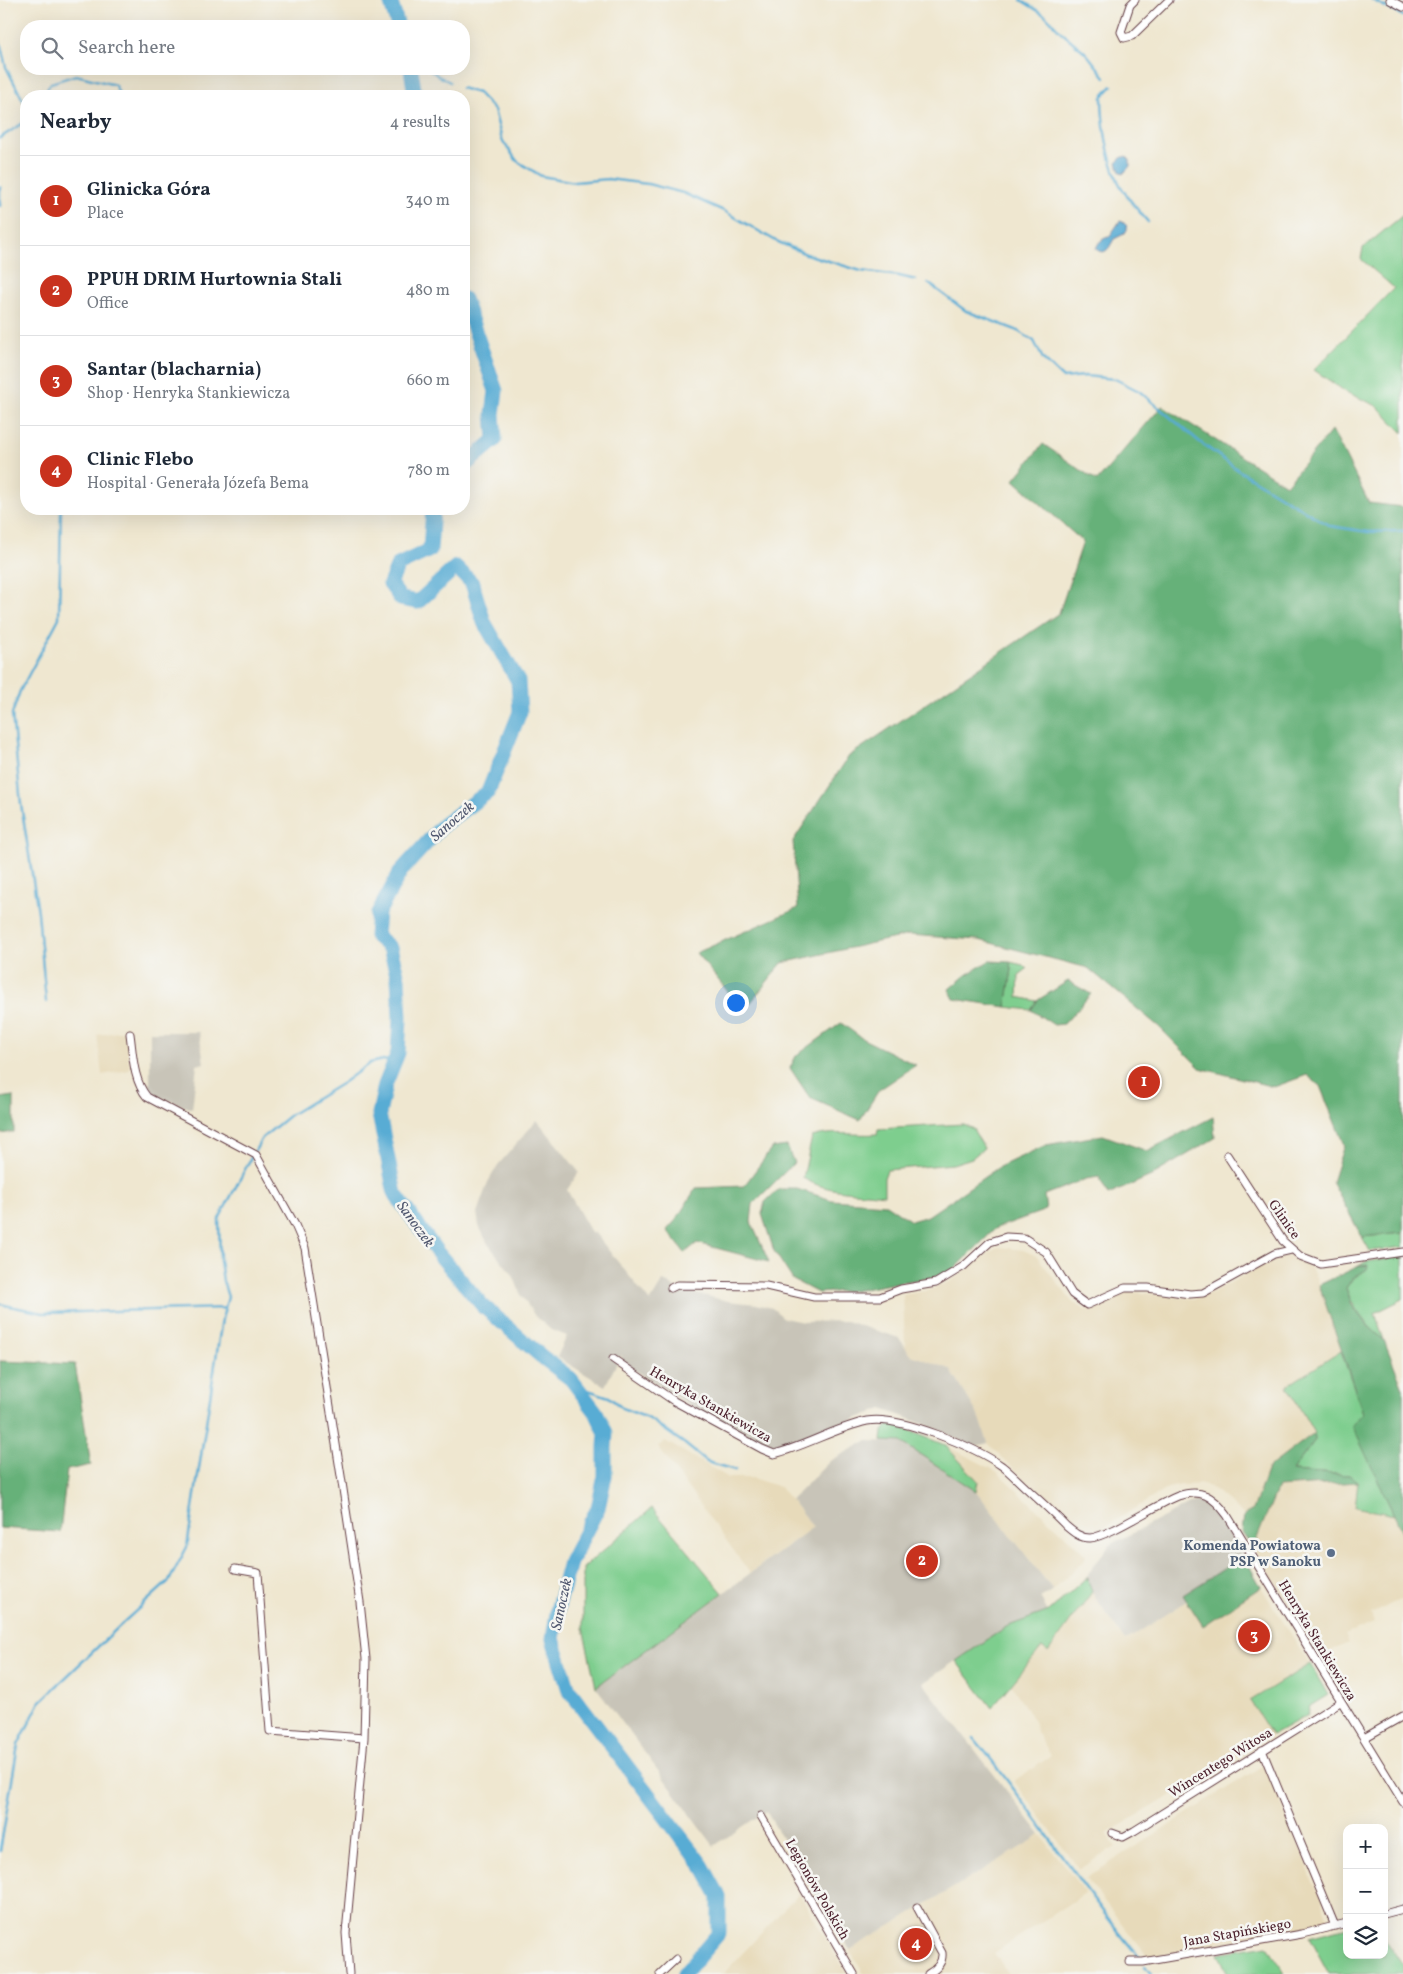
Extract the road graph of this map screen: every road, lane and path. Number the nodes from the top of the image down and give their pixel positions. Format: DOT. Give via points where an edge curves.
graph roads {
  1 [pos="1136,0"];
  2 [pos="1169,0"];
  3 [pos="1390,0"];
  4 [pos="1403,7"];
  5 [pos="130,1034"];
  6 [pos="1227,1155"];
  7 [pos="1291,1250"];
  8 [pos="1403,1252"];
  9 [pos="671,1288"];
  10 [pos="613,1359"];
  11 [pos="235,1569"];
  12 [pos="1340,1702"];
  13 [pos="1403,1716"];
  14 [pos="364,1738"];
  15 [pos="1364,1738"];
  16 [pos="1262,1750"];
  17 [pos="1403,1802"];
  18 [pos="761,1816"];
  19 [pos="1112,1833"];
  20 [pos="917,1908"];
  21 [pos="1403,1909"];
  22 [pos="1388,1913"];
  23 [pos="1343,1924"];
  24 [pos="1335,1926"];
  25 [pos="676,1959"];
  26 [pos="1130,1962"];
  27 [pos="349,1974"];
  28 [pos="660,1974"];
  29 [pos="854,1974"];
  30 [pos="928,1974"];
  1 -- 2 [label="street" via="1130,5 1121,32 1124,38 1132,36"];
  3 -- 4 [label="street"];
  5 -- 14 [label="street" via="136,1077 147,1097 256,1155 302,1240 311,1280 361,1610 366,1659"];
  6 -- 7 [label="street, Glinice"];
  7 -- 8 [label="street, Glinice" via="1320,1264"];
  7 -- 9 [label="street" via="1274,1254 1203,1293 1125,1288 1087,1305 1072,1294 1046,1252 1024,1238 1006,1237 990,1242 964,1266 936,1283 880,1297 814,1297 766,1286 677,1285"];
  10 -- 12 [label="street, Henryka Stankiewicza" via="674,1401 774,1454 850,1426 889,1420 955,1442 1004,1468 1076,1535 1085,1538 1100,1536 1189,1492 1209,1496 1227,1515"];
  11 -- 14 [label="street" via="258,1573 270,1731"];
  12 -- 15 [label="street, Henryka Stankiewicza"];
  12 -- 16 [label="street, Wincentego Witosa"];
  13 -- 15 [label="street"];
  14 -- 27 [label="street" via="346,1933"];
  15 -- 17 [label="street, Henryka Stankiewicza"];
  16 -- 19 [label="street, Wincentego Witosa" via="1134,1831 1123,1837"];
  16 -- 24 [label="street"];
  18 -- 29 [label="street, Legionów Polskich"];
  20 -- 30 [label="street" via="943,1958 938,1968"];
  21 -- 22 [label="street"];
  23 -- 24 [label="street, Jana Stapińskiego"];
  24 -- 26 [label="street, Jana Stapińskiego"];
  25 -- 28 [label="street"];
}
